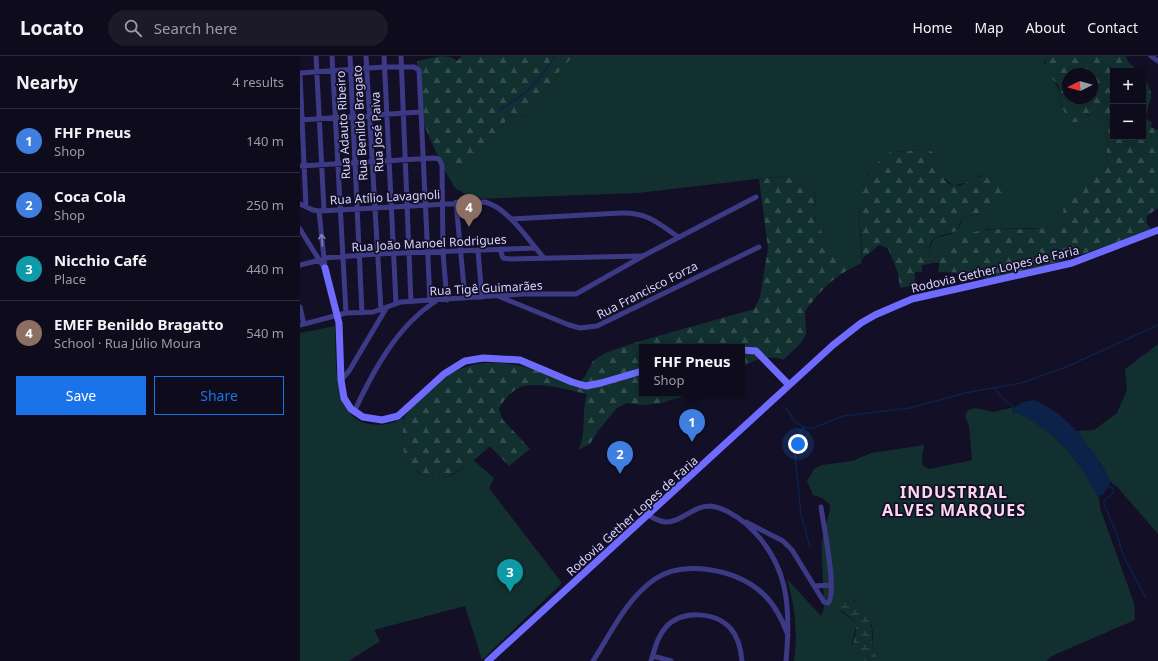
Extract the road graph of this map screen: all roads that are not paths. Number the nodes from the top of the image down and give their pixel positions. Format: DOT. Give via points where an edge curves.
graph roads {
  1 [pos="316,56"];
  2 [pos="332,56"];
  3 [pos="350,56"];
  4 [pos="366,56"];
  5 [pos="384,56"];
  6 [pos="401,56"];
  7 [pos="1151,56"];
  8 [pos="1158,60"];
  9 [pos="384,67"];
  10 [pos="401,67"];
  11 [pos="367,69"];
  12 [pos="350,71"];
  13 [pos="333,72"];
  14 [pos="317,73"];
  15 [pos="300,74"];
  16 [pos="421,112"];
  17 [pos="403,114"];
  18 [pos="386,115"];
  19 [pos="370,116"];
  20 [pos="351,117"];
  21 [pos="336,118"];
  22 [pos="319,119"];
  23 [pos="301,120"];
  24 [pos="422,158"];
  25 [pos="405,160"];
  26 [pos="388,161"];
  27 [pos="372,162"];
  28 [pos="355,163"];
  29 [pos="339,164"];
  30 [pos="321,165"];
  31 [pos="302,166"];
  32 [pos="756,197"];
  33 [pos="456,202"];
  34 [pos="300,204"];
  35 [pos="442,204"];
  36 [pos="424,205"];
  37 [pos="391,206"];
  38 [pos="408,206"];
  39 [pos="306,207"];
  40 [pos="374,207"];
  41 [pos="357,208"];
  42 [pos="341,209"];
  43 [pos="322,210"];
  44 [pos="510,219"];
  45 [pos="300,229"];
  46 [pos="1158,230"];
  47 [pos="678,237"];
  48 [pos="759,247"];
  49 [pos="536,248"];
  50 [pos="500,249"];
  51 [pos="478,251"];
  52 [pos="461,252"];
  53 [pos="410,253"];
  54 [pos="427,253"];
  55 [pos="443,253"];
  56 [pos="377,254"];
  57 [pos="394,254"];
  58 [pos="343,256"];
  59 [pos="359,256"];
  60 [pos="643,256"];
  61 [pos="544,258"];
  62 [pos="322,259"];
  63 [pos="300,266"];
  64 [pos="325,268"];
  65 [pos="497,296"];
  66 [pos="482,297"];
  67 [pos="465,298"];
  68 [pos="447,300"];
  69 [pos="430,301"];
  70 [pos="437,301"];
  71 [pos="411,302"];
  72 [pos="396,303"];
  73 [pos="388,306"];
  74 [pos="300,308"];
  75 [pos="381,310"];
  76 [pos="346,313"];
  77 [pos="362,313"];
  78 [pos="338,316"];
  79 [pos="302,325"];
  80 [pos="745,350"];
  81 [pos="639,372"];
  82 [pos="341,380"];
  83 [pos="789,386"];
  84 [pos="354,412"];
  85 [pos="820,507"];
  86 [pos="648,515"];
  87 [pos="740,518"];
  88 [pos="831,585"];
  89 [pos="814,586"];
  90 [pos="788,635"];
  91 [pos="652,658"];
  92 [pos="488,661"];
  93 [pos="593,661"];
  94 [pos="671,661"];
  95 [pos="742,661"];
  96 [pos="786,661"];
  1 -- 14 [label="street"];
  2 -- 13 [label="street"];
  3 -- 12 [label="street, Rua Adauto Ribeiro"];
  4 -- 11 [label="street, Rua Benildo Bragato"];
  5 -- 9 [label="street, Rua José Paiva"];
  6 -- 10 [label="street"];
  7 -- 8 [label="street"];
  9 -- 10 [label="street"];
  9 -- 11 [label="street"];
  9 -- 18 [label="street, Rua José Paiva"];
  10 -- 16 [label="street" via="416,68 420,73"];
  10 -- 17 [label="street"];
  11 -- 12 [label="street"];
  11 -- 19 [label="street, Rua Benildo Bragato"];
  12 -- 13 [label="street"];
  12 -- 20 [label="street, Rua Adauto Ribeiro"];
  13 -- 14 [label="street"];
  13 -- 21 [label="street"];
  14 -- 15 [label="street"];
  14 -- 22 [label="street"];
  15 -- 23 [label="street"];
  16 -- 17 [label="street"];
  16 -- 24 [label="street"];
  17 -- 18 [label="street"];
  17 -- 25 [label="street"];
  18 -- 19 [label="street"];
  18 -- 26 [label="street, Rua José Paiva"];
  19 -- 20 [label="street"];
  19 -- 27 [label="street, Rua Benildo Bragato"];
  20 -- 21 [label="street"];
  20 -- 28 [label="street, Rua Adauto Ribeiro"];
  21 -- 22 [label="street"];
  21 -- 29 [label="street"];
  22 -- 23 [label="street"];
  22 -- 30 [label="street"];
  23 -- 31 [label="street"];
  24 -- 25 [label="street"];
  24 -- 35 [label="street" via="439,159 442,165"];
  24 -- 36 [label="street"];
  25 -- 26 [label="street"];
  25 -- 38 [label="street"];
  26 -- 27 [label="street"];
  26 -- 37 [label="street, Rua José Paiva"];
  27 -- 28 [label="street"];
  27 -- 40 [label="street, Rua Benildo Bragato"];
  28 -- 29 [label="street"];
  28 -- 41 [label="street, Rua Adauto Ribeiro"];
  29 -- 30 [label="street"];
  29 -- 42 [label="street"];
  30 -- 31 [label="street"];
  30 -- 43 [label="street"];
  31 -- 39 [label="street"];
  32 -- 47 [label="street, Rua Tigê Guimarães"];
  33 -- 35 [label="street, Rua Atílio Lavagnoli"];
  33 -- 44 [label="street, Rua Atílio Lavagnoli" via="489,203"];
  33 -- 52 [label="street"];
  34 -- 39 [label="street, Rua Atílio Lavagnoli"];
  35 -- 36 [label="street, Rua Atílio Lavagnoli"];
  35 -- 55 [label="street"];
  36 -- 38 [label="street, Rua Atílio Lavagnoli"];
  36 -- 54 [label="street"];
  37 -- 38 [label="street, Rua Atílio Lavagnoli"];
  37 -- 40 [label="street, Rua Atílio Lavagnoli"];
  37 -- 57 [label="street, Rua José Paiva"];
  38 -- 53 [label="street"];
  39 -- 43 [label="street, Rua Atílio Lavagnoli"];
  40 -- 41 [label="street, Rua Atílio Lavagnoli"];
  40 -- 56 [label="street, Rua Benildo Bragato"];
  41 -- 42 [label="street, Rua Atílio Lavagnoli"];
  41 -- 59 [label="street, Rua Adauto Ribeiro"];
  42 -- 43 [label="street, Rua Atílio Lavagnoli"];
  42 -- 58 [label="street"];
  62 -- 43 [label="street, one-way"];
  44 -- 47 [label="street" via="638,214 654,220"];
  44 -- 49 [label="street, Rua Atílio Lavagnoli"];
  45 -- 62 [label="street"];
  46 -- 83 [label="street, Rodovia Gether Lopes de Faria" via="1072,263 900,303 861,323"];
  47 -- 60 [label="street, Rua Tigê Guimarães"];
  48 -- 65 [label="street, Rua Francisco Forza" via="597,326 580,328 569,325"];
  49 -- 50 [label="street, Rua João Manoel Rodrigues"];
  49 -- 61 [label="street, Rua Atílio Lavagnoli"];
  50 -- 51 [label="street, Rua João Manoel Rodrigues"];
  50 -- 61 [label="street" via="501,256 506,259"];
  51 -- 52 [label="street, Rua João Manoel Rodrigues"];
  51 -- 66 [label="street"];
  52 -- 55 [label="street, Rua João Manoel Rodrigues"];
  52 -- 67 [label="street"];
  53 -- 54 [label="street, Rua João Manoel Rodrigues"];
  53 -- 57 [label="street, Rua João Manoel Rodrigues"];
  53 -- 71 [label="street"];
  54 -- 55 [label="street, Rua João Manoel Rodrigues"];
  54 -- 69 [label="street"];
  55 -- 68 [label="street"];
  56 -- 57 [label="street, Rua João Manoel Rodrigues"];
  56 -- 59 [label="street, Rua João Manoel Rodrigues"];
  56 -- 75 [label="street, Rua Benildo Bragato"];
  57 -- 72 [label="street, Rua José Paiva"];
  58 -- 59 [label="street, Rua João Manoel Rodrigues"];
  58 -- 62 [label="street, Rua João Manoel Rodrigues"];
  58 -- 76 [label="street"];
  59 -- 77 [label="street, Rua Adauto Ribeiro"];
  60 -- 61 [label="street"];
  60 -- 65 [label="street, Rua Tigê Guimarães" via="576,294"];
  62 -- 63 [label="street, Rua João Manoel Rodrigues"];
  62 -- 64 [label="street"];
  64 -- 78 [label="street"];
  65 -- 66 [label="street, Rua Tigê Guimarães"];
  66 -- 67 [label="street, Rua Tigê Guimarães"];
  67 -- 68 [label="street, Rua Tigê Guimarães"];
  68 -- 70 [label="street, Rua Tigê Guimarães"];
  69 -- 70 [label="street, Rua Tigê Guimarães"];
  69 -- 71 [label="street, Rua Tigê Guimarães"];
  70 -- 84 [label="street" via="409,323 395,340"];
  71 -- 72 [label="street, Rua Tigê Guimarães"];
  72 -- 73 [label="street, Rua Tigê Guimarães"];
  73 -- 75 [label="street, Rua Tigê Guimarães"];
  73 -- 82 [label="street"];
  74 -- 79 [label="street"];
  75 -- 77 [label="street, Rua Tigê Guimarães"];
  76 -- 77 [label="street, Rua Tigê Guimarães"];
  76 -- 78 [label="street, Rua Tigê Guimarães"];
  78 -- 79 [label="street, Rua Tigê Guimarães"];
  78 -- 82 [label="street"];
  80 -- 83 [label="street" via="760,354"];
  81 -- 84 [label="street" via="586,386 520,360 482,358 465,362 444,374 396,418 369,419"];
  82 -- 84 [label="street" via="344,398"];
  83 -- 86 [label="street, Rodovia Gether Lopes de Faria"];
  85 -- 88 [label="street" via="831,570"];
  86 -- 87 [label="street" via="670,522 699,508 712,506"];
  86 -- 92 [label="street, Rodovia Gether Lopes de Faria"];
  87 -- 89 [label="street" via="783,541 799,559"];
  87 -- 90 [label="street" via="765,544 778,569 787,603"];
  88 -- 89 [label="street"];
  88 -- 89 [label="street" via="830,601 827,603"];
  90 -- 93 [label="street" via="770,602 761,592 735,576 703,569 677,570 655,579 636,595"];
  90 -- 96 [label="street"];
  91 -- 94 [label="street"];
  91 -- 95 [label="street" via="658,639 667,626 690,615 701,615 717,620 731,630 739,644"];
}
